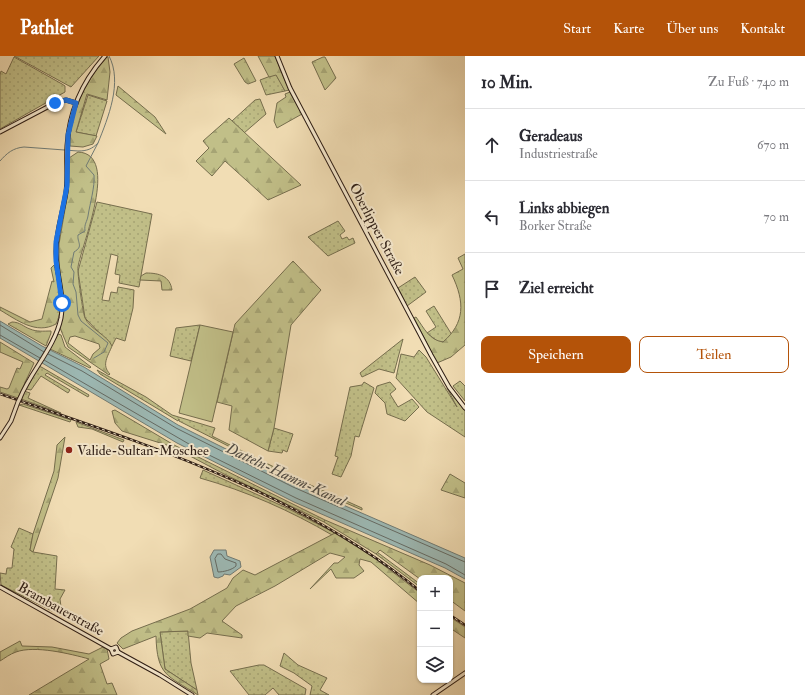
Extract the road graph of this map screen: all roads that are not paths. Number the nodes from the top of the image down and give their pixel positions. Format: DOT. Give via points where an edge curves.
graph roads {
  1 [pos="105,56"];
  2 [pos="277,56"];
  3 [pos="76,103"];
  4 [pos="0,132"];
  5 [pos="465,408"];
  6 [pos="0,438"];
  7 [pos="0,588"];
  8 [pos="465,673"];
  9 [pos="192,695"];
  10 [pos="433,695"];
  1 -- 3 [label="main road" via="85,82"];
  2 -- 5 [label="main road, Oberlipper Straße" via="290,88 431,355"];
  3 -- 4 [label="main road" via="66,100 57,102"];
  3 -- 6 [label="main road" via="69,126 67,186 56,250 62,295 61,313 57,330"];
  7 -- 9 [label="main road, Brambauerstraße" via="111,649 116,647 118,652"];
  8 -- 10 [label="main road"];
}
